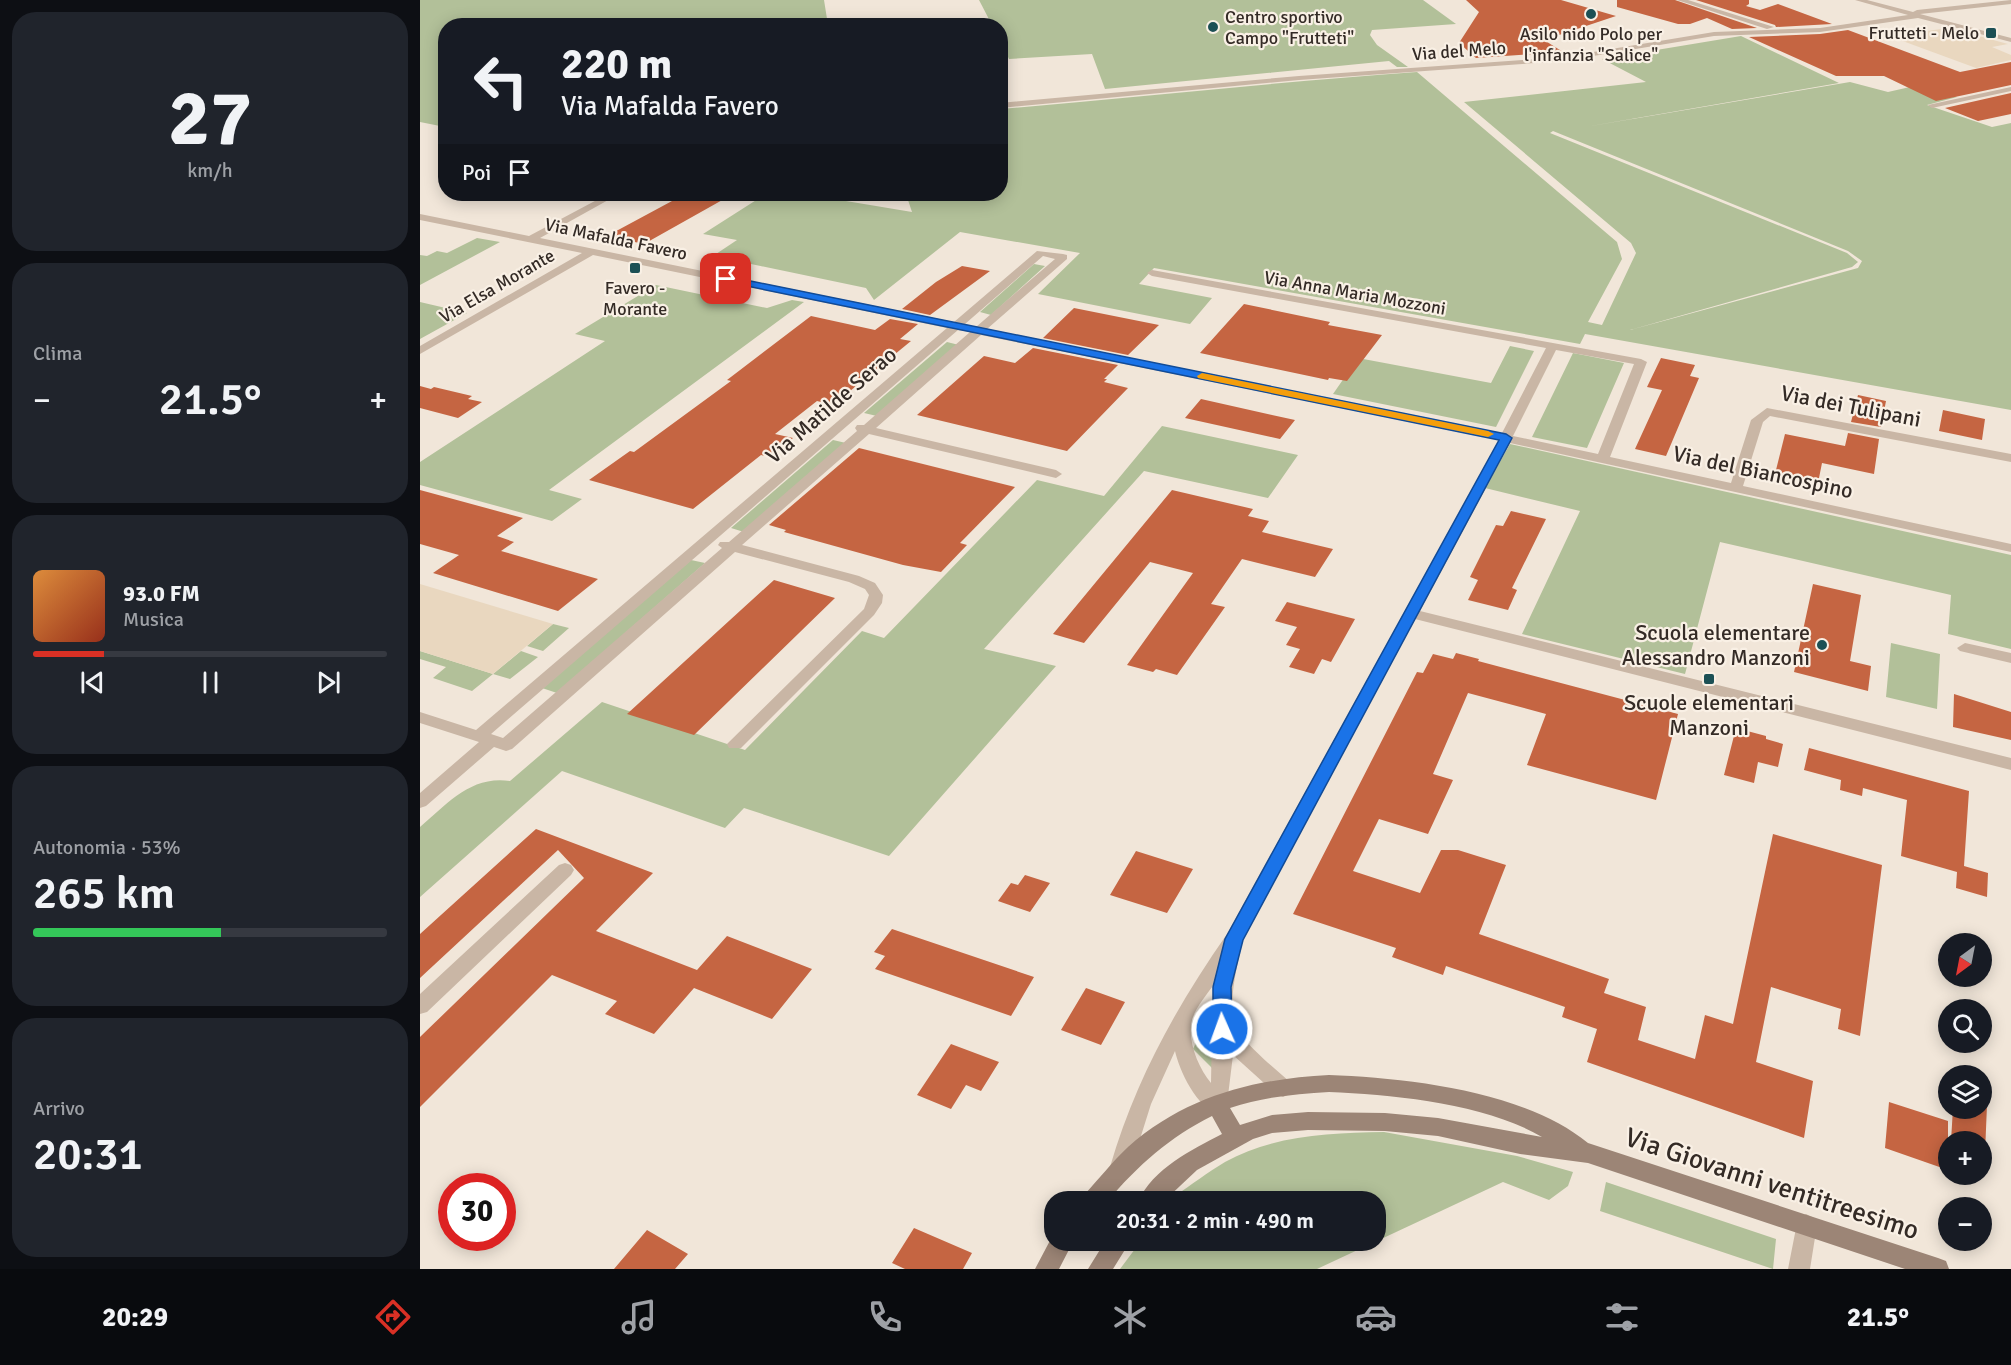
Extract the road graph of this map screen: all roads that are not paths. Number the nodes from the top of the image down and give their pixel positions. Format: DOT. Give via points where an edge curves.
graph roads {
  1 [pos="1681,0"];
  2 [pos="1858,0"];
  3 [pos="2011,2"];
  4 [pos="1908,13"];
  5 [pos="1917,15"];
  6 [pos="1786,31"];
  7 [pos="2011,40"];
  8 [pos="2011,89"];
  9 [pos="1008,105"];
  10 [pos="1932,105"];
  11 [pos="601,201"];
  12 [pos="420,217"];
  13 [pos="531,239"];
  14 [pos="591,252"];
  15 [pos="1152,273"];
  16 [pos="958,326"];
  17 [pos="980,331"];
  18 [pos="1553,345"];
  19 [pos="420,351"];
  20 [pos="844,424"];
  21 [pos="867,429"];
  22 [pos="1506,438"];
  23 [pos="2011,458"];
  24 [pos="1603,459"];
  25 [pos="1056,474"];
  26 [pos="1736,488"];
  27 [pos="708,540"];
  28 [pos="733,547"];
  29 [pos="2011,548"];
  30 [pos="1411,613"];
  31 [pos="1965,648"];
  32 [pos="2011,658"];
  33 [pos="420,717"];
  34 [pos="492,740"];
  35 [pos="735,744"];
  36 [pos="2011,764"];
  37 [pos="420,802"];
  38 [pos="565,870"];
  39 [pos="1234,939"];
  40 [pos="420,1006"];
  41 [pos="1221,1012"];
  42 [pos="1182,1017"];
  43 [pos="1283,1088"];
  44 [pos="1217,1104"];
  45 [pos="1234,1137"];
  46 [pos="1588,1153"];
  47 [pos="1120,1171"];
  48 [pos="1102,1191"];
  49 [pos="1158,1191"];
  50 [pos="1806,1225"];
  51 [pos="1057,1251"];
  52 [pos="1112,1251"];
  53 [pos="1046,1269"];
  54 [pos="1100,1269"];
  55 [pos="1799,1269"];
  56 [pos="1938,1269"];
  1 -- 6 [label="street"];
  2 -- 4 [label="street"];
  3 -- 4 [label="street"];
  4 -- 5 [label="street"];
  5 -- 6 [label="street, Via del Melo" via="1820,30"];
  5 -- 7 [label="street"];
  6 -- 9 [label="street, Via del Melo" via="1689,37 1563,59"];
  8 -- 10 [label="street"];
  11 -- 13 [label="street, Via Mafalda Favero"];
  12 -- 13 [label="street, Via Mafalda Favero"];
  13 -- 14 [label="street, Via Mafalda Favero"];
  14 -- 16 [label="street, Via Mafalda Favero"];
  14 -- 19 [label="street, Via Elsa Morante"];
  15 -- 18 [label="street, Via Anna Maria Mozzoni"];
  16 -- 17 [label="street, Via Mafalda Favero"];
  16 -- 17 [label="street, Via Matilde Serao" via="1041,253 1063,257"];
  16 -- 20 [label="street, Via Matilde Serao"];
  17 -- 21 [label="street, Via Matilde Serao"];
  17 -- 22 [label="street, Via Mafalda Favero"];
  18 -- 22 [label="street"];
  18 -- 24 [label="street, Via Anna Maria Mozzoni" via="1641,362"];
  20 -- 21 [label="street"];
  20 -- 27 [label="street, Via Matilde Serao"];
  21 -- 25 [label="street"];
  21 -- 28 [label="street, Via Matilde Serao"];
  22 -- 24 [label="street, Via del Biancospino"];
  22 -- 30 [label="street"];
  23 -- 26 [label="street, Via dei Tulipani" via="1767,412 1757,420"];
  24 -- 26 [label="street, Via del Biancospino"];
  26 -- 29 [label="street, Via del Biancospino"];
  27 -- 28 [label="street"];
  27 -- 34 [label="street, Via Matilde Serao"];
  28 -- 34 [label="street, Via Matilde Serao"];
  28 -- 35 [label="street" via="854,579 870,586 876,595 869,612"];
  30 -- 36 [label="street"];
  30 -- 39 [label="street"];
  31 -- 32 [label="street"];
  33 -- 34 [label="street"];
  34 -- 37 [label="street, Via Matilde Serao"];
  38 -- 40 [label="street"];
  39 -- 41 [label="street" via="1222,987"];
  39 -- 42 [label="street"];
  41 -- 43 [label="street" via="1228,1035"];
  41 -- 44 [label="street" via="1224,1063"];
  42 -- 44 [label="street" via="1185,1056 1201,1088"];
  42 -- 47 [label="street" via="1146,1087"];
  43 -- 44 [label="street, Via Giovanni ventitreesimo"];
  43 -- 46 [label="street, Via Giovanni ventitreesimo" via="1338,1085 1441,1094 1526,1119"];
  44 -- 45 [label="street"];
  44 -- 47 [label="street, Via Giovanni ventitreesimo" via="1143,1148"];
  45 -- 46 [label="street, Via Giovanni ventitreesimo" via="1272,1125 1308,1121 1385,1122 1438,1127"];
  45 -- 49 [label="street, Via Giovanni ventitreesimo" via="1189,1163"];
  46 -- 50 [label="street, Via Giovanni ventitreesimo"];
  47 -- 48 [label="street, Via Giovanni ventitreesimo"];
  50 -- 55 [label="street"];
  50 -- 56 [label="street, Via Giovanni ventitreesimo"];
  51 -- 53 [label="street"];
  52 -- 54 [label="street"];
}
